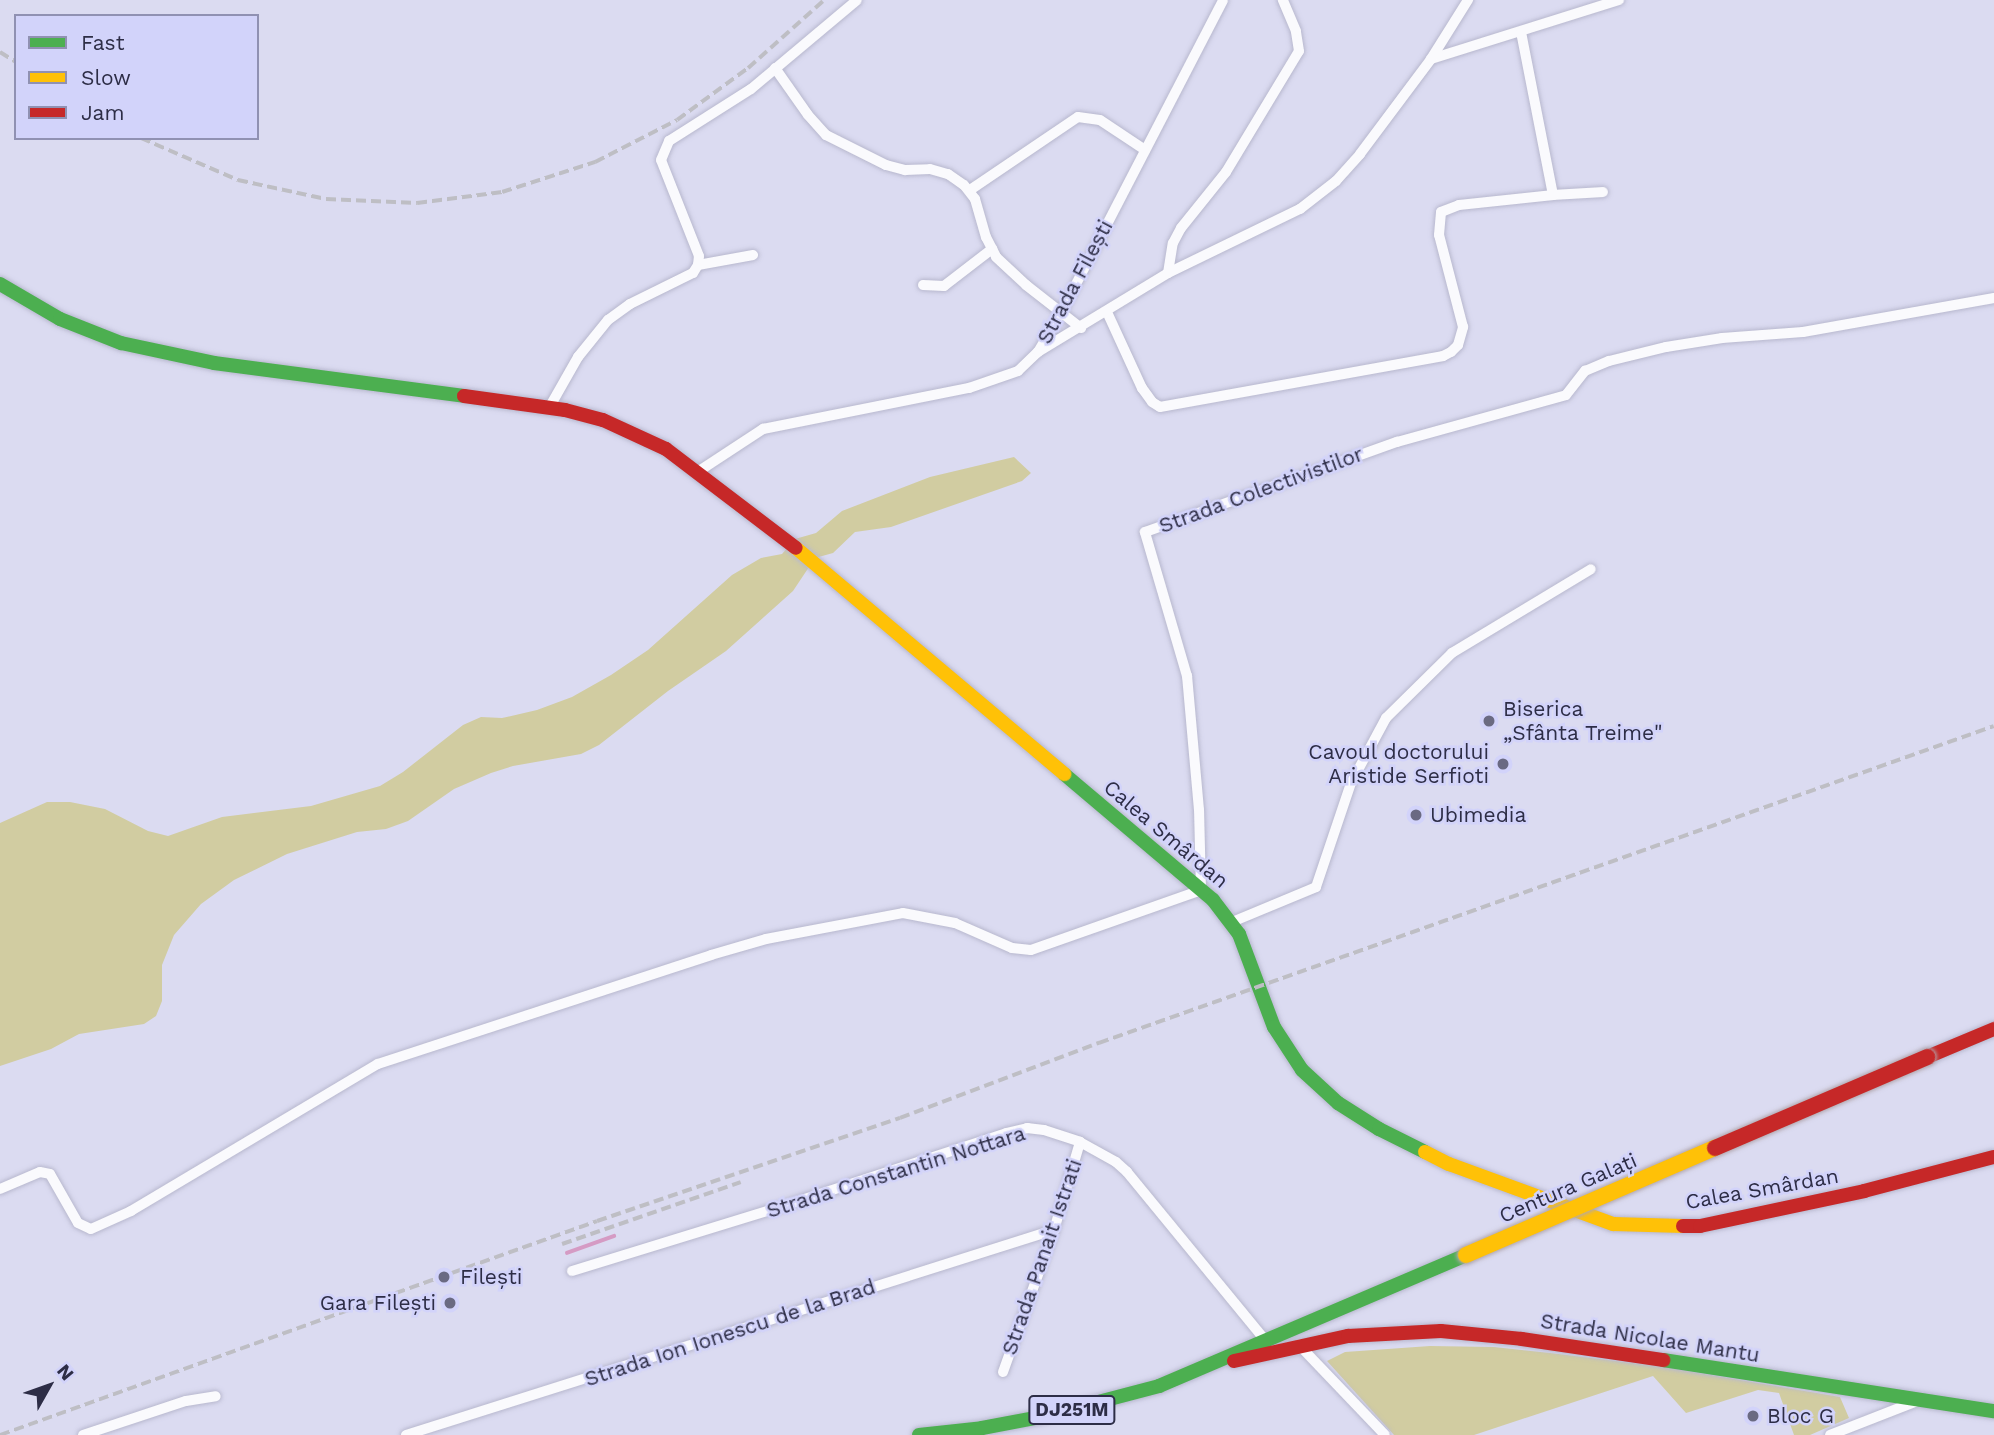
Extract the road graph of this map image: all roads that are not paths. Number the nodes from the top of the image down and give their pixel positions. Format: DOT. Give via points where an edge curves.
graph roads {
  1 [pos="857,0"];
  2 [pos="1223,0"];
  3 [pos="1283,0"];
  4 [pos="1478,0"];
  5 [pos="1619,0"];
  6 [pos="1467,4"];
  7 [pos="1521,32"];
  8 [pos="1431,59"];
  9 [pos="775,68"];
  10 [pos="1145,150"];
  11 [pos="970,190"];
  12 [pos="1603,192"];
  13 [pos="1553,195"];
  14 [pos="992,249"];
  15 [pos="752,255"];
  16 [pos="698,265"];
  17 [pos="1168,273"];
  18 [pos="0,284"];
  19 [pos="923,285"];
  20 [pos="1994,298"];
  21 [pos="1107,312"];
  22 [pos="1061,313"];
  23 [pos="1081,328"];
  24 [pos="1038,352"];
  25 [pos="549,408"];
  26 [pos="699,471"];
  27 [pos="1591,569"];
  28 [pos="1201,890"];
  29 [pos="1232,922"];
  30 [pos="1994,1029"];
  31 [pos="1080,1142"];
  32 [pos="1993,1157"];
  33 [pos="0,1189"];
  34 [pos="1054,1230"];
  35 [pos="572,1270"];
  36 [pos="1264,1339"];
  37 [pos="1299,1345"];
  38 [pos="1003,1372"];
  39 [pos="1159,1386"];
  40 [pos="216,1396"];
  41 [pos="1920,1400"];
  42 [pos="1994,1411"];
  43 [pos="983,1432"];
  44 [pos="83,1435"];
  45 [pos="407,1435"];
  46 [pos="919,1435"];
  47 [pos="965,1435"];
  48 [pos="1385,1435"];
  49 [pos="1830,1435"];
  1 -- 9 [label="street"];
  2 -- 10 [label="street, Strada Filești"];
  3 -- 17 [label="street" via="1299,51 1226,172 1181,229 1173,243"];
  4 -- 6 [label="street"];
  5 -- 7 [label="street"];
  6 -- 8 [label="street"];
  7 -- 8 [label="street"];
  7 -- 13 [label="street"];
  8 -- 17 [label="street" via="1336,181 1300,209"];
  9 -- 11 [label="street" via="826,135 886,165 947,174"];
  9 -- 16 [label="street" via="751,89 669,141 662,152 664,169 699,256"];
  10 -- 11 [label="street" via="1100,120 1078,117"];
  10 -- 22 [label="street, Strada Filești"];
  11 -- 14 [label="street"];
  12 -- 13 [label="street"];
  13 -- 21 [label="street" via="1459,205 1441,212 1438,235 1463,327 1458,345 1443,356 1160,407 1147,397"];
  14 -- 19 [label="street" via="944,286"];
  14 -- 22 [label="street" via="1005,266"];
  15 -- 16 [label="street"];
  16 -- 25 [label="street" via="693,273 608,320 578,357"];
  17 -- 21 [label="street"];
  18 -- 25 [label="main road, Calea Smârdan" via="60,319 121,343 214,363"];
  20 -- 28 [label="street, Strada Colectivistilor" via="1803,332 1666,347 1584,371 1566,395 1397,442 1145,532 1186,677 1199,810"];
  21 -- 23 [label="street"];
  22 -- 23 [label="street"];
  22 -- 24 [label="street, Strada Filești"];
  23 -- 24 [label="street"];
  24 -- 26 [label="street, Strada Filești" via="1018,371 969,388 763,429"];
  25 -- 26 [label="main road, Calea Smârdan" via="636,433"];
  26 -- 28 [label="main road, Calea Smârdan" via="832,576"];
  27 -- 29 [label="street" via="1452,653 1386,718 1351,783 1316,887"];
  28 -- 29 [label="main road, Calea Smârdan"];
  28 -- 33 [label="street" via="1031,950 1012,948 955,923 903,913 821,927 711,955 378,1064 131,1211 91,1229 78,1223 50,1174 40,1172"];
  29 -- 32 [label="main road, Calea Smârdan" via="1281,1039 1302,1070 1338,1103 1449,1164 1613,1223 1700,1226 1864,1191"];
  30 -- 36 [label="main road, Centura Galați, bridge"];
  31 -- 34 [label="street, Strada Panait Istrati"];
  31 -- 35 [label="street, Strada Constantin Nottara" via="1044,1130 1006,1133"];
  31 -- 36 [label="street, Strada Constantin Nottara" via="1127,1172"];
  34 -- 38 [label="street, Strada Panait Istrati"];
  34 -- 45 [label="street, Strada Ion Ionescu de la Brad"];
  36 -- 39 [label="main road, Centura Galați"];
  37 -- 39 [label="main road, DJ251M"];
  37 -- 41 [label="main road, Strada Nicolae Mantu / DJ251M" via="1387,1332 1487,1335"];
  37 -- 48 [label="street"];
  39 -- 43 [label="main road, DJ251M"];
  40 -- 44 [label="street" via="186,1401"];
  41 -- 42 [label="main road, Strada Nicolae Mantu / DJ251M"];
  41 -- 49 [label="street"];
  43 -- 46 [label="main road, DJ251M"];
  43 -- 47 [label="main road, DJ251M"];
}
